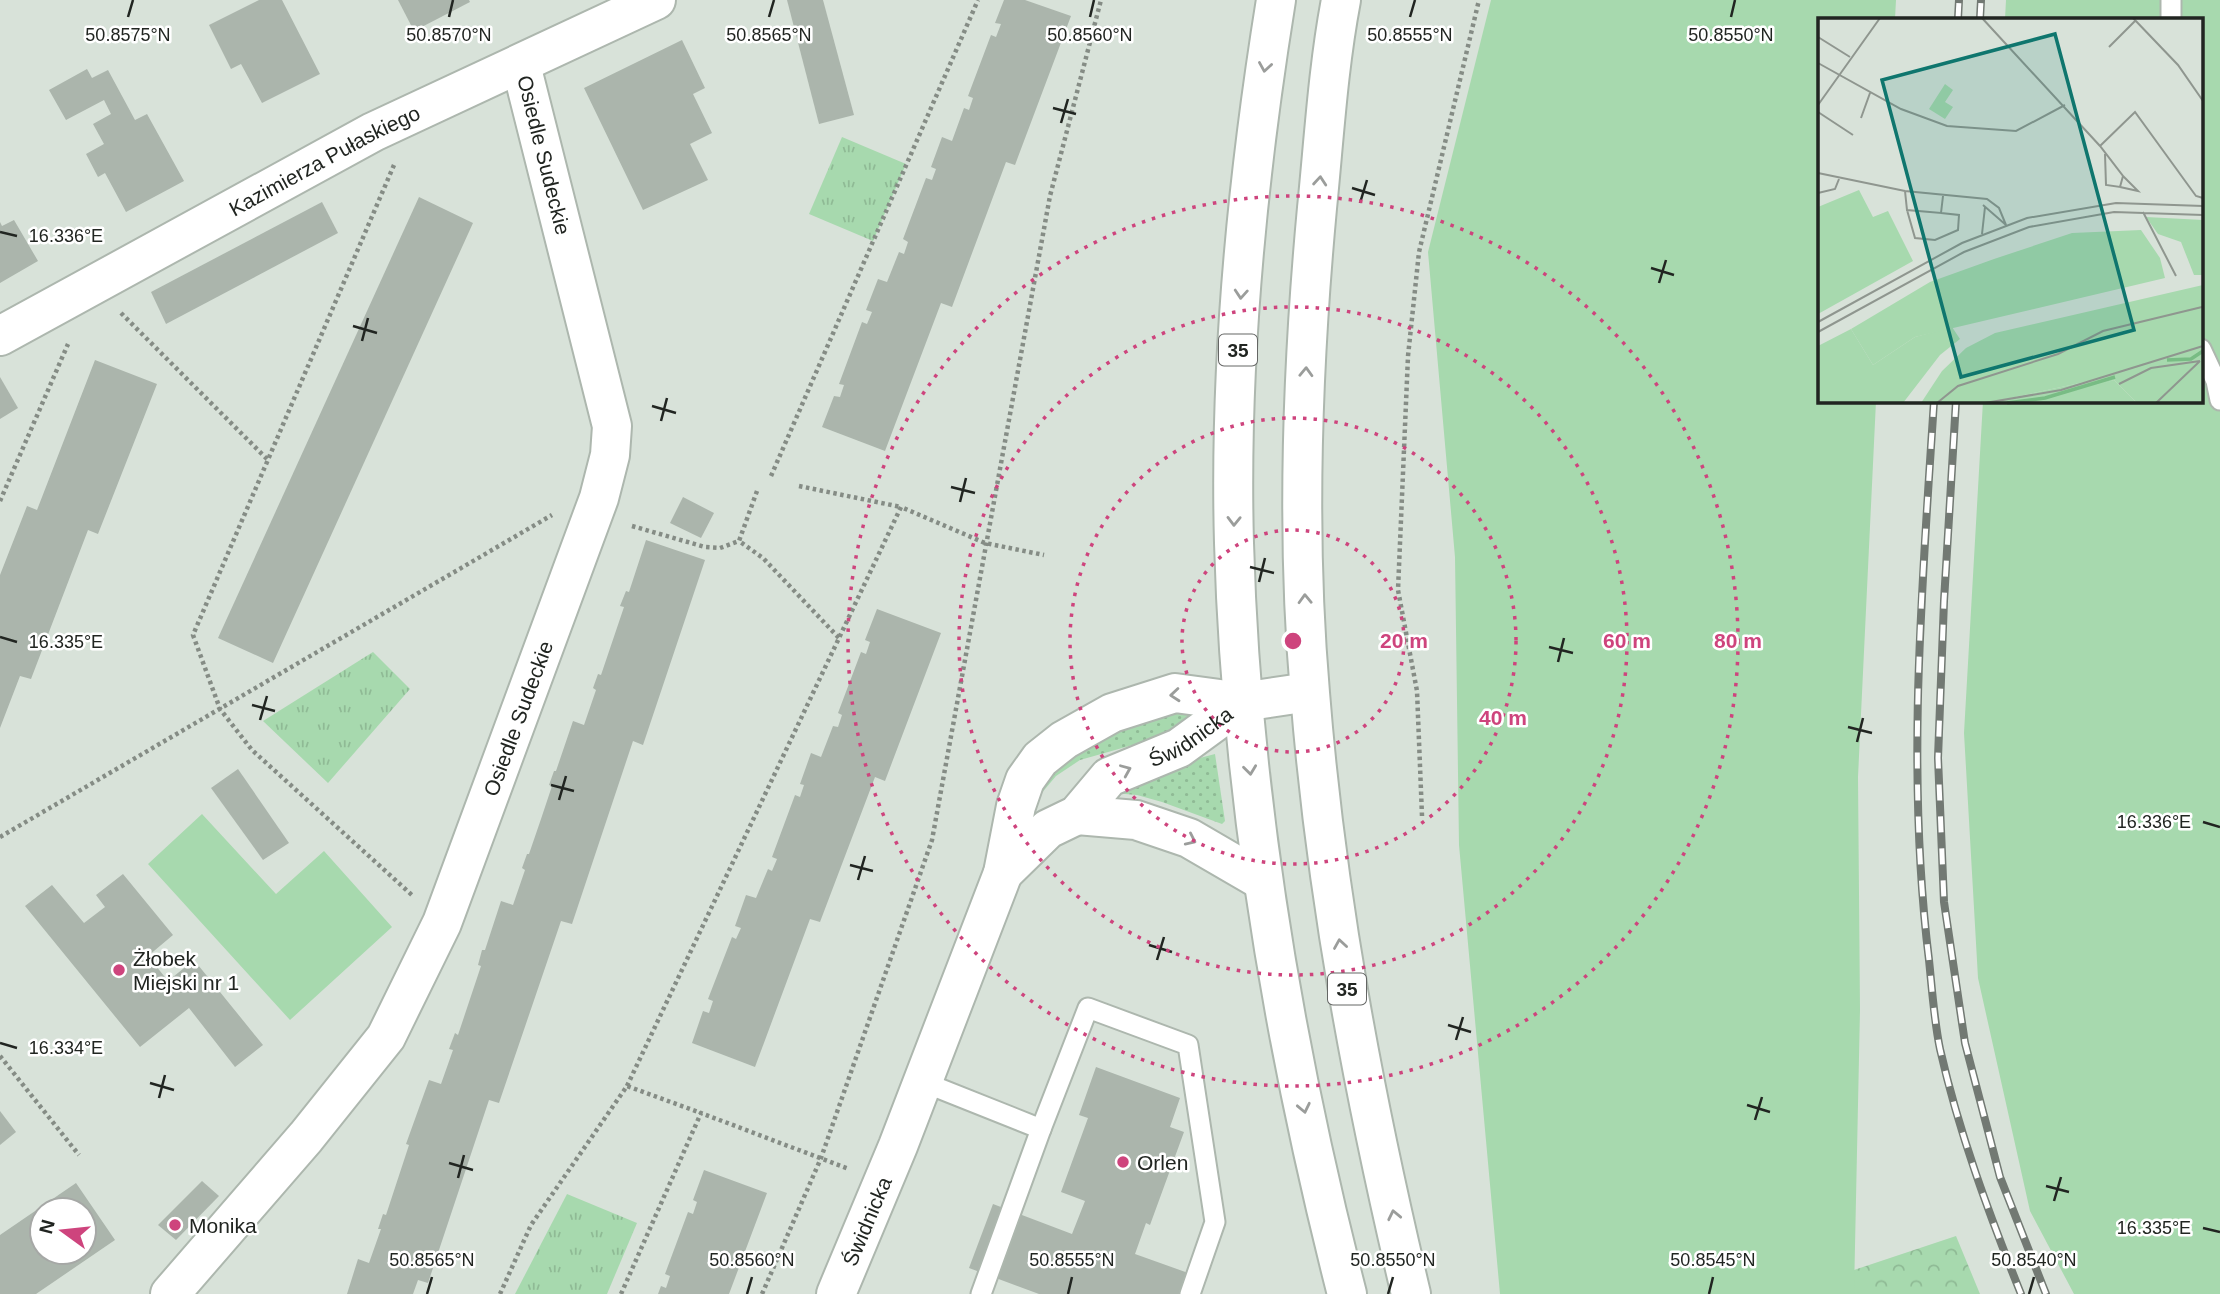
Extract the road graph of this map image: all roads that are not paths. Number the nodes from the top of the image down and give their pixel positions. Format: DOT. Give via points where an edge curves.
graph roads {
  1 [pos="656,0"];
  2 [pos="1276,0"];
  3 [pos="1341,0"];
  4 [pos="2171,0"];
  5 [pos="2171,18"];
  6 [pos="521,65"];
  7 [pos="0,336"];
  8 [pos="2202,351"];
  9 [pos="2220,400"];
  10 [pos="1309,692"];
  11 [pos="1242,702"];
  12 [pos="1077,815"];
  13 [pos="1003,873"];
  14 [pos="1263,881"];
  15 [pos="923,1082"];
  16 [pos="1041,1129"];
  17 [pos="170,1294"];
  18 [pos="836,1294"];
  19 [pos="981,1294"];
  20 [pos="1190,1294"];
  21 [pos="1347,1294"];
  22 [pos="1411,1294"];
  1 -- 6 [label="street, Kazimierza Pułaskiego"];
  2 -- 11 [label="street, 35, one-way" via="1248,199 1240,312 1234,541"];
  10 -- 3 [label="street, 35, one-way" via="1303,541 1308,329"];
  4 -- 5 [label="lane"];
  6 -- 7 [label="street, Kazimierza Pułaskiego" via="373,132"];
  6 -- 17 [label="street, Osiedle Sudeckie" via="612,426 610,455 598,498 442,923 386,1037"];
  8 -- 9 [label="lane"];
  10 -- 11 [label="street"];
  22 -- 10 [label="street, 35, one-way" via="1356,1044 1330,877"];
  12 -- 11 [label="street, Świdnicka, one-way" via="1109,777 1179,748"];
  11 -- 13 [label="street, Świdnicka, one-way" via="1175,692 1112,713 1064,740 1040,759 1026,780"];
  11 -- 14 [label="street, 35, one-way"];
  12 -- 13 [label="street, Świdnicka" via="1048,829"];
  12 -- 14 [label="street, one-way" via="1136,820 1189,838"];
  13 -- 15 [label="street, Świdnicka"];
  14 -- 21 [label="street, 35, one-way" via="1289,1042"];
  15 -- 16 [label="lane"];
  15 -- 18 [label="street, Świdnicka"];
  16 -- 19 [label="lane"];
  16 -- 20 [label="lane" via="1088,1007 1188,1045 1215,1222"];
}
